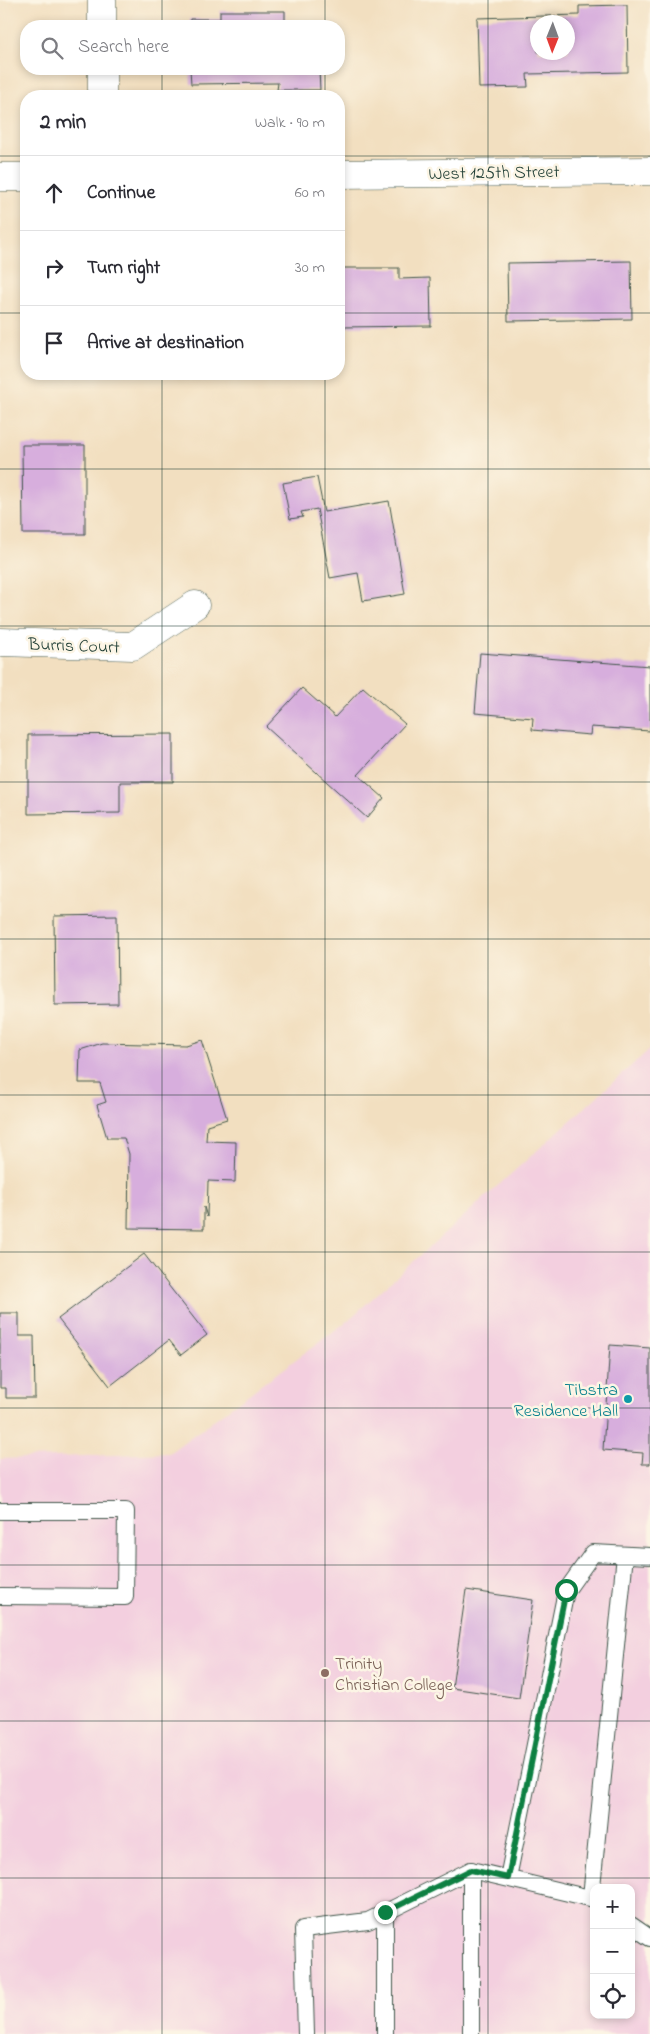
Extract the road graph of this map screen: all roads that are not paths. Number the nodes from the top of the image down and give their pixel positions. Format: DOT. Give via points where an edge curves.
graph roads {
  1 [pos="102,0"];
  2 [pos="102,20"];
  3 [pos="102,75"];
  4 [pos="102,90"];
  5 [pos="650,171"];
  6 [pos="345,174"];
  7 [pos="0,177"];
  8 [pos="20,177"];
  9 [pos="195,605"];
  10 [pos="0,642"];
  11 [pos="0,1510"];
  12 [pos="625,1555"];
  13 [pos="650,1556"];
  14 [pos="0,1596"];
  15 [pos="471,1870"];
  16 [pos="508,1878"];
  17 [pos="593,1884"];
  18 [pos="590,1898"];
  19 [pos="385,1912"];
  20 [pos="635,1928"];
  21 [pos="650,1938"];
  22 [pos="306,2034"];
  23 [pos="385,2034"];
  24 [pos="471,2034"];
  1 -- 2 [label="street"];
  3 -- 4 [label="street"];
  5 -- 6 [label="street, West 125th Street"];
  7 -- 8 [label="street"];
  9 -- 10 [label="street, Burris Court" via="133,646"];
  11 -- 14 [label="lane" via="126,1511 125,1597"];
  12 -- 13 [label="lane"];
  12 -- 16 [label="lane" via="593,1552 566,1590"];
  12 -- 17 [label="lane"];
  15 -- 16 [label="lane"];
  15 -- 19 [label="lane"];
  15 -- 24 [label="lane"];
  16 -- 18 [label="lane"];
  19 -- 22 [label="lane" via="368,1921 304,1929"];
  19 -- 23 [label="lane"];
  20 -- 21 [label="lane"];
}
